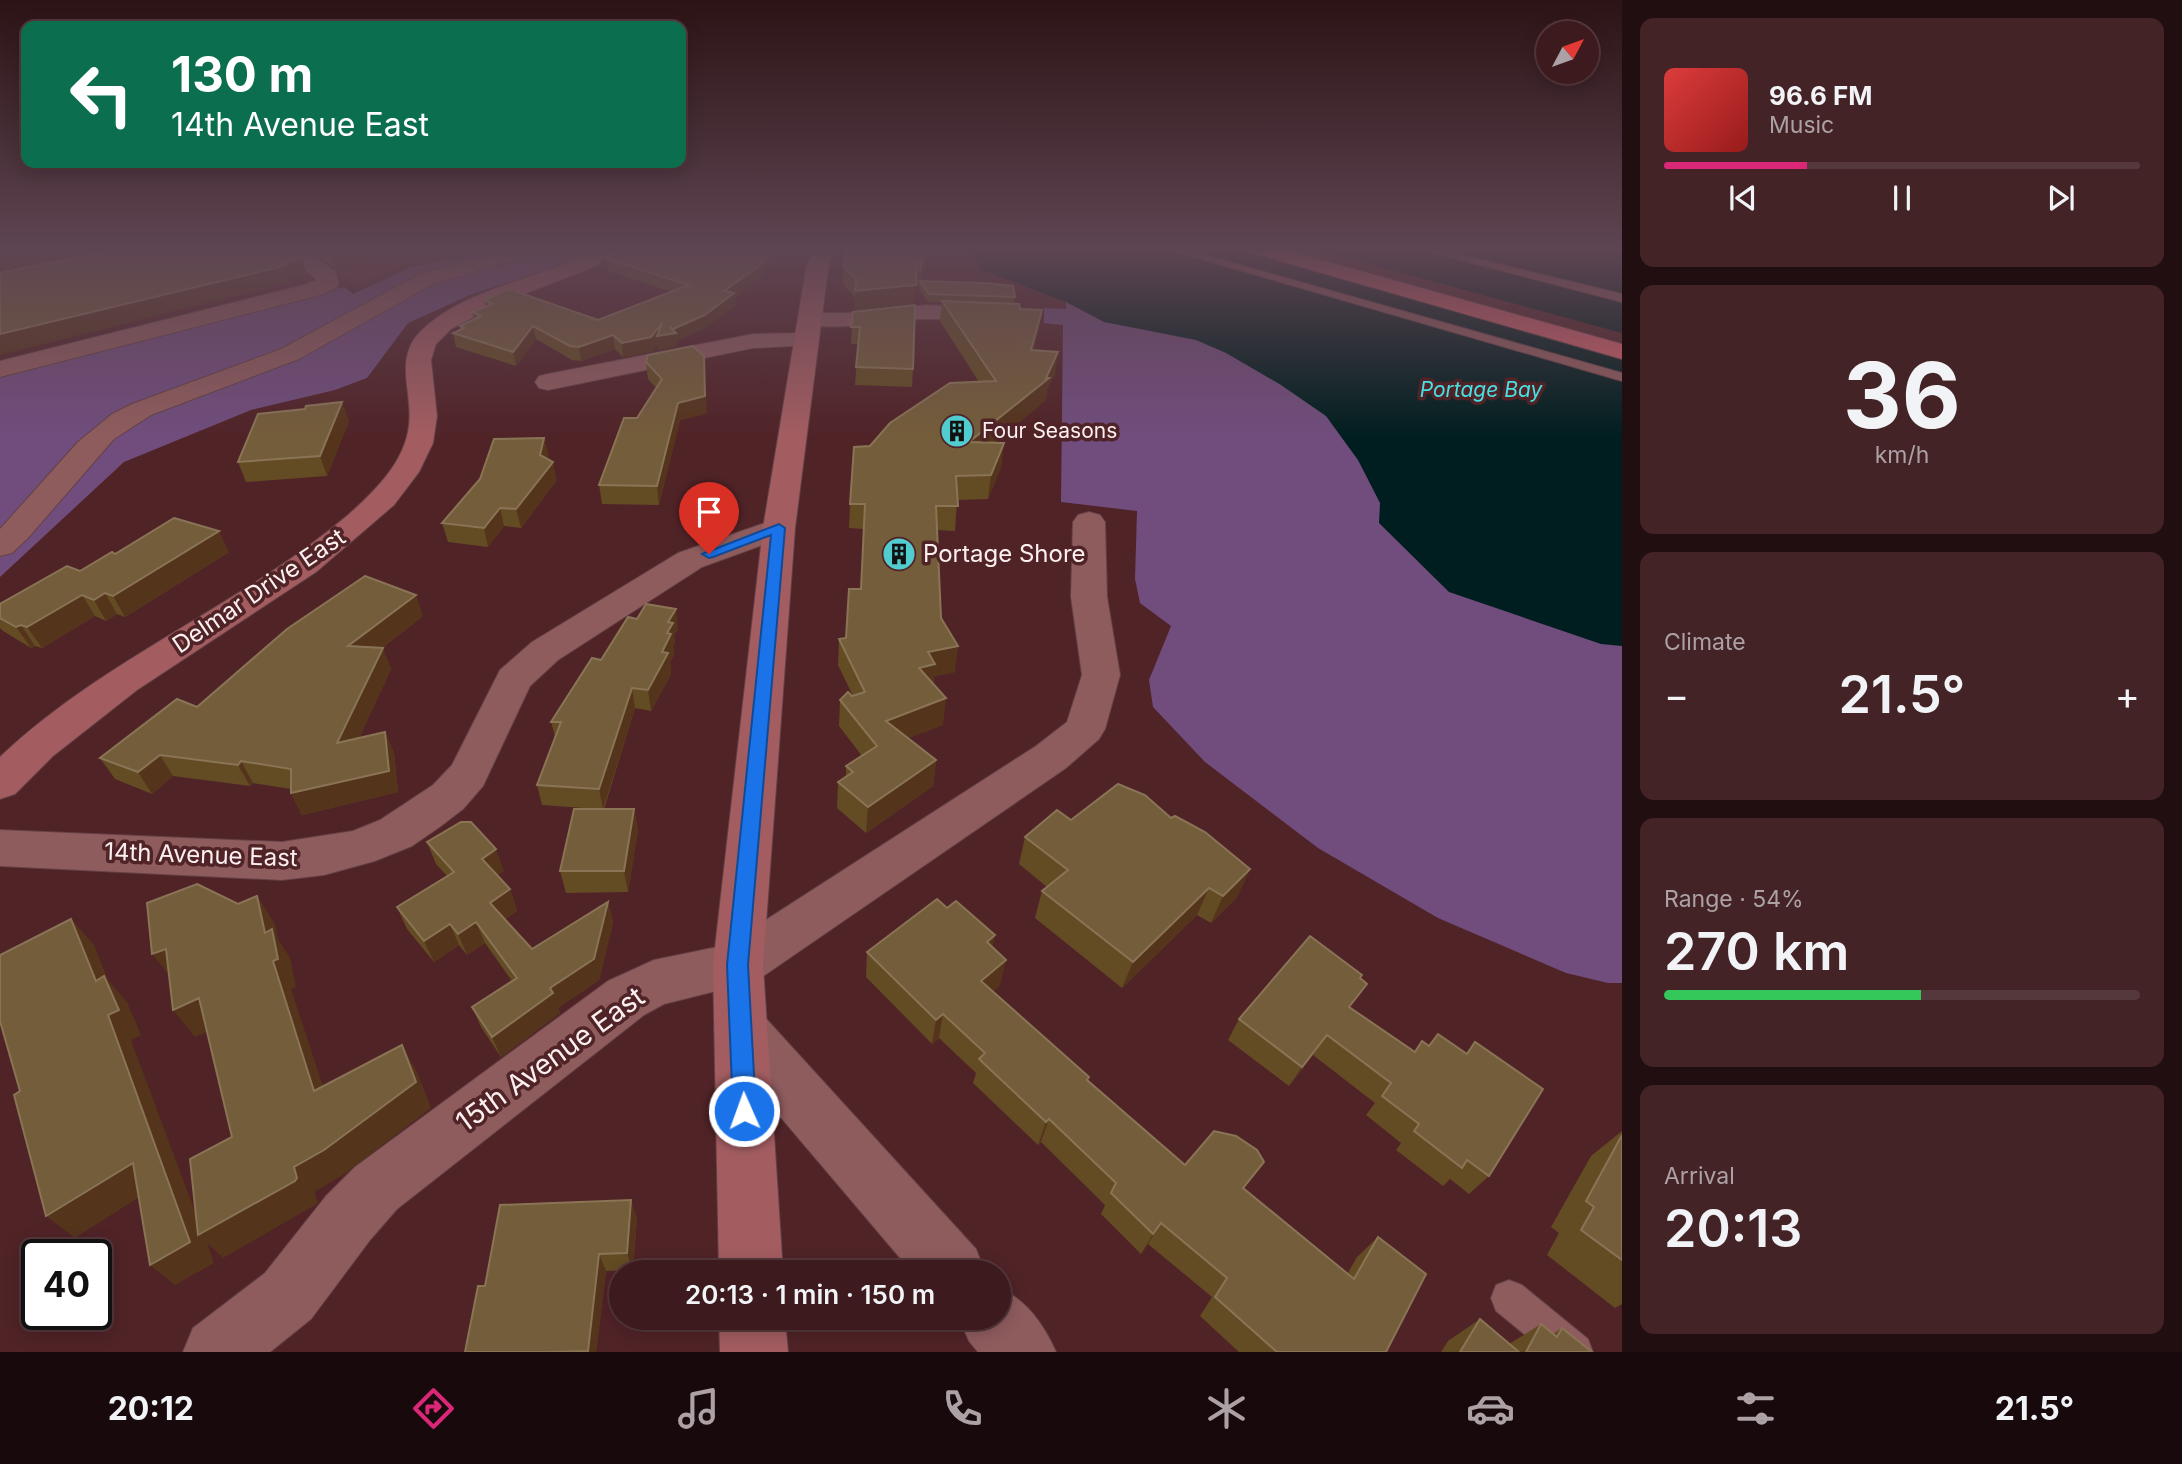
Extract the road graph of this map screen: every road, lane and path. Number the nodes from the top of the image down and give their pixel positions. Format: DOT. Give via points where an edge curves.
graph roads {
  1 [pos="225,312"];
  2 [pos="366,312"];
  3 [pos="464,312"];
  4 [pos="811,312"];
  5 [pos="925,312"];
  6 [pos="928,312"];
  7 [pos="1394,312"];
  8 [pos="1482,312"];
  9 [pos="1521,312"];
  10 [pos="1017,316"];
  11 [pos="808,329"];
  12 [pos="1622,340"];
  13 [pos="1622,352"];
  14 [pos="0,369"];
  15 [pos="1622,377"];
  16 [pos="548,382"];
  17 [pos="1089,522"];
  18 [pos="779,528"];
  19 [pos="0,546"];
  20 [pos="0,783"];
  21 [pos="0,848"];
  22 [pos="738,965"];
  23 [pos="741,1030"];
  24 [pos="751,1260"];
  25 [pos="942,1260"];
  26 [pos="1509,1298"];
  27 [pos="753,1330"];
  28 [pos="1003,1330"];
  29 [pos="217,1352"];
  30 [pos="754,1352"];
  31 [pos="1022,1352"];
  32 [pos="1574,1352"];
  1 -- 14 [label="street"];
  2 -- 19 [label="street" via="288,356 121,421 92,443"];
  3 -- 20 [label="street, Delmar Drive East" via="424,342 417,358 424,410 421,435 408,464 380,500 290,574 73,717"];
  4 -- 11 [label="street"];
  5 -- 11 [label="street"];
  6 -- 10 [label="street"];
  7 -- 15 [label="lane"];
  8 -- 13 [label="highway"];
  9 -- 12 [label="highway"];
  11 -- 16 [label="street"];
  11 -- 18 [label="street"];
  17 -- 22 [label="street, 15th Avenue East" via="1088,597 1101,676 1085,729 1051,757"];
  18 -- 21 [label="street, 14th Avenue East" via="690,560 545,651 514,679 468,775 448,797 396,833 359,848 282,861"];
  18 -- 22 [label="street"];
  22 -- 23 [label="street"];
  22 -- 29 [label="street, 15th Avenue East" via="654,983 626,998 376,1188 288,1296"];
  23 -- 24 [label="street"];
  23 -- 25 [label="street"];
  26 -- 32 [label="lane"];
  27 -- 30 [label="street"];
  28 -- 31 [label="street"];
}
